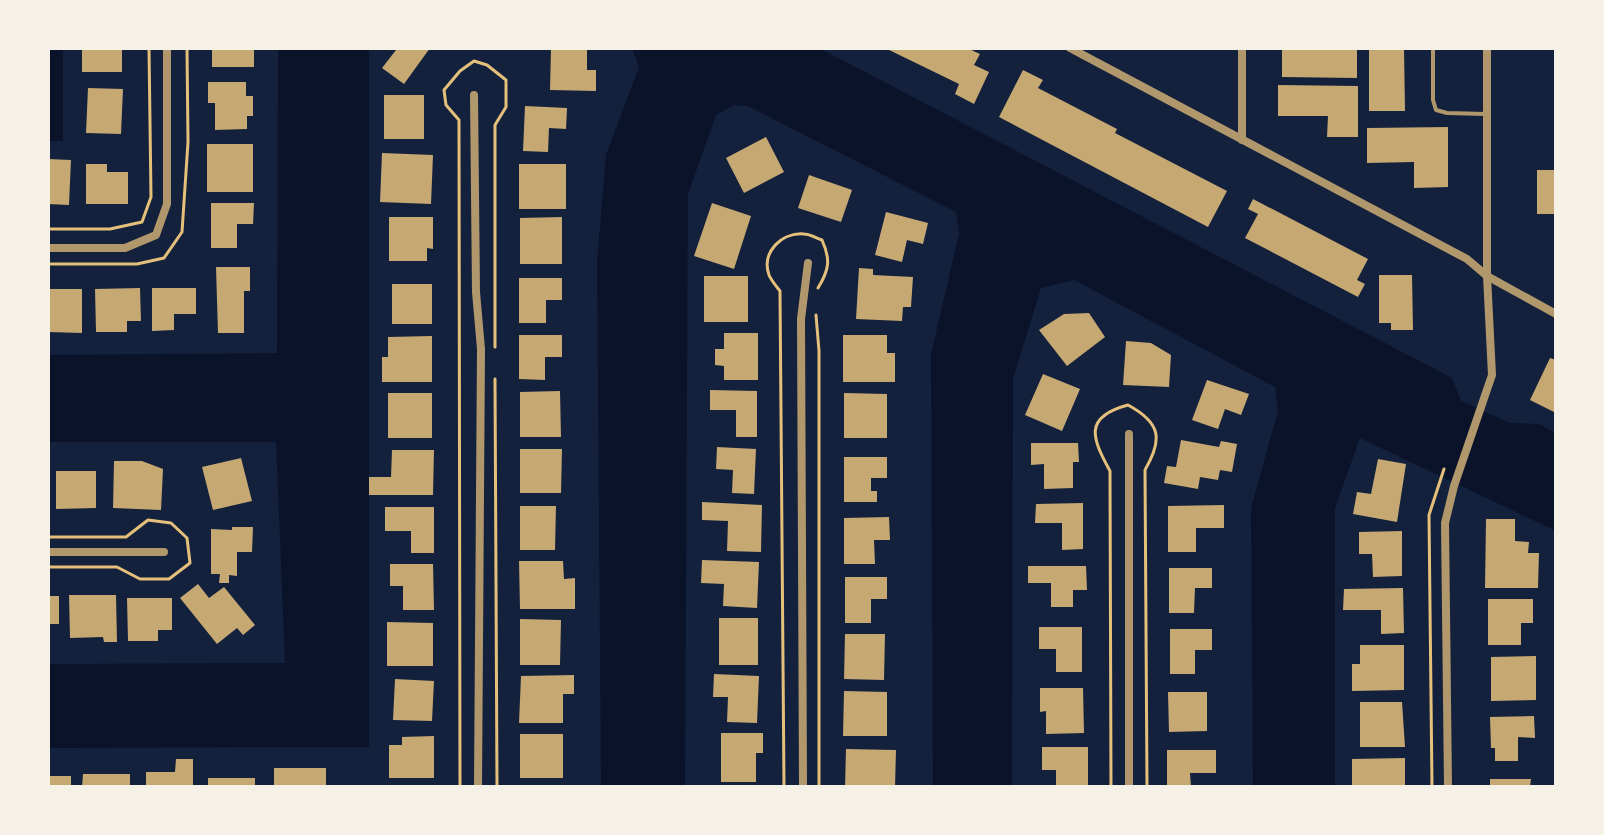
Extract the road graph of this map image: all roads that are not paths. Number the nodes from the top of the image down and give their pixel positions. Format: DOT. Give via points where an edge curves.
graph roads {
  1 [pos="167,48"];
  2 [pos="1070,48"];
  3 [pos="1242,48"];
  4 [pos="1433,48"];
  5 [pos="1487,48"];
  6 [pos="474,95"];
  7 [pos="1487,114"];
  8 [pos="1242,140"];
  9 [pos="48,248"];
  10 [pos="808,263"];
  11 [pos="1487,276"];
  12 [pos="1556,314"];
  13 [pos="1129,434"];
  14 [pos="48,552"];
  15 [pos="164,552"];
  16 [pos="478,787"];
  17 [pos="803,787"];
  18 [pos="1129,787"];
  19 [pos="1448,787"];
  1 -- 9 [label="street" via="167,204 156,235 125,248"];
  2 -- 8 [label="street"];
  3 -- 8 [label="street"];
  4 -- 7 [label="lane" via="1436,110"];
  5 -- 7 [label="street"];
  6 -- 16 [label="street" via="481,349"];
  7 -- 11 [label="street"];
  8 -- 11 [label="street" via="1467,259"];
  10 -- 17 [label="street" via="801,319"];
  11 -- 12 [label="street"];
  11 -- 19 [label="street" via="1492,375 1445,523"];
  13 -- 18 [label="street"];
  14 -- 15 [label="street"];
}
